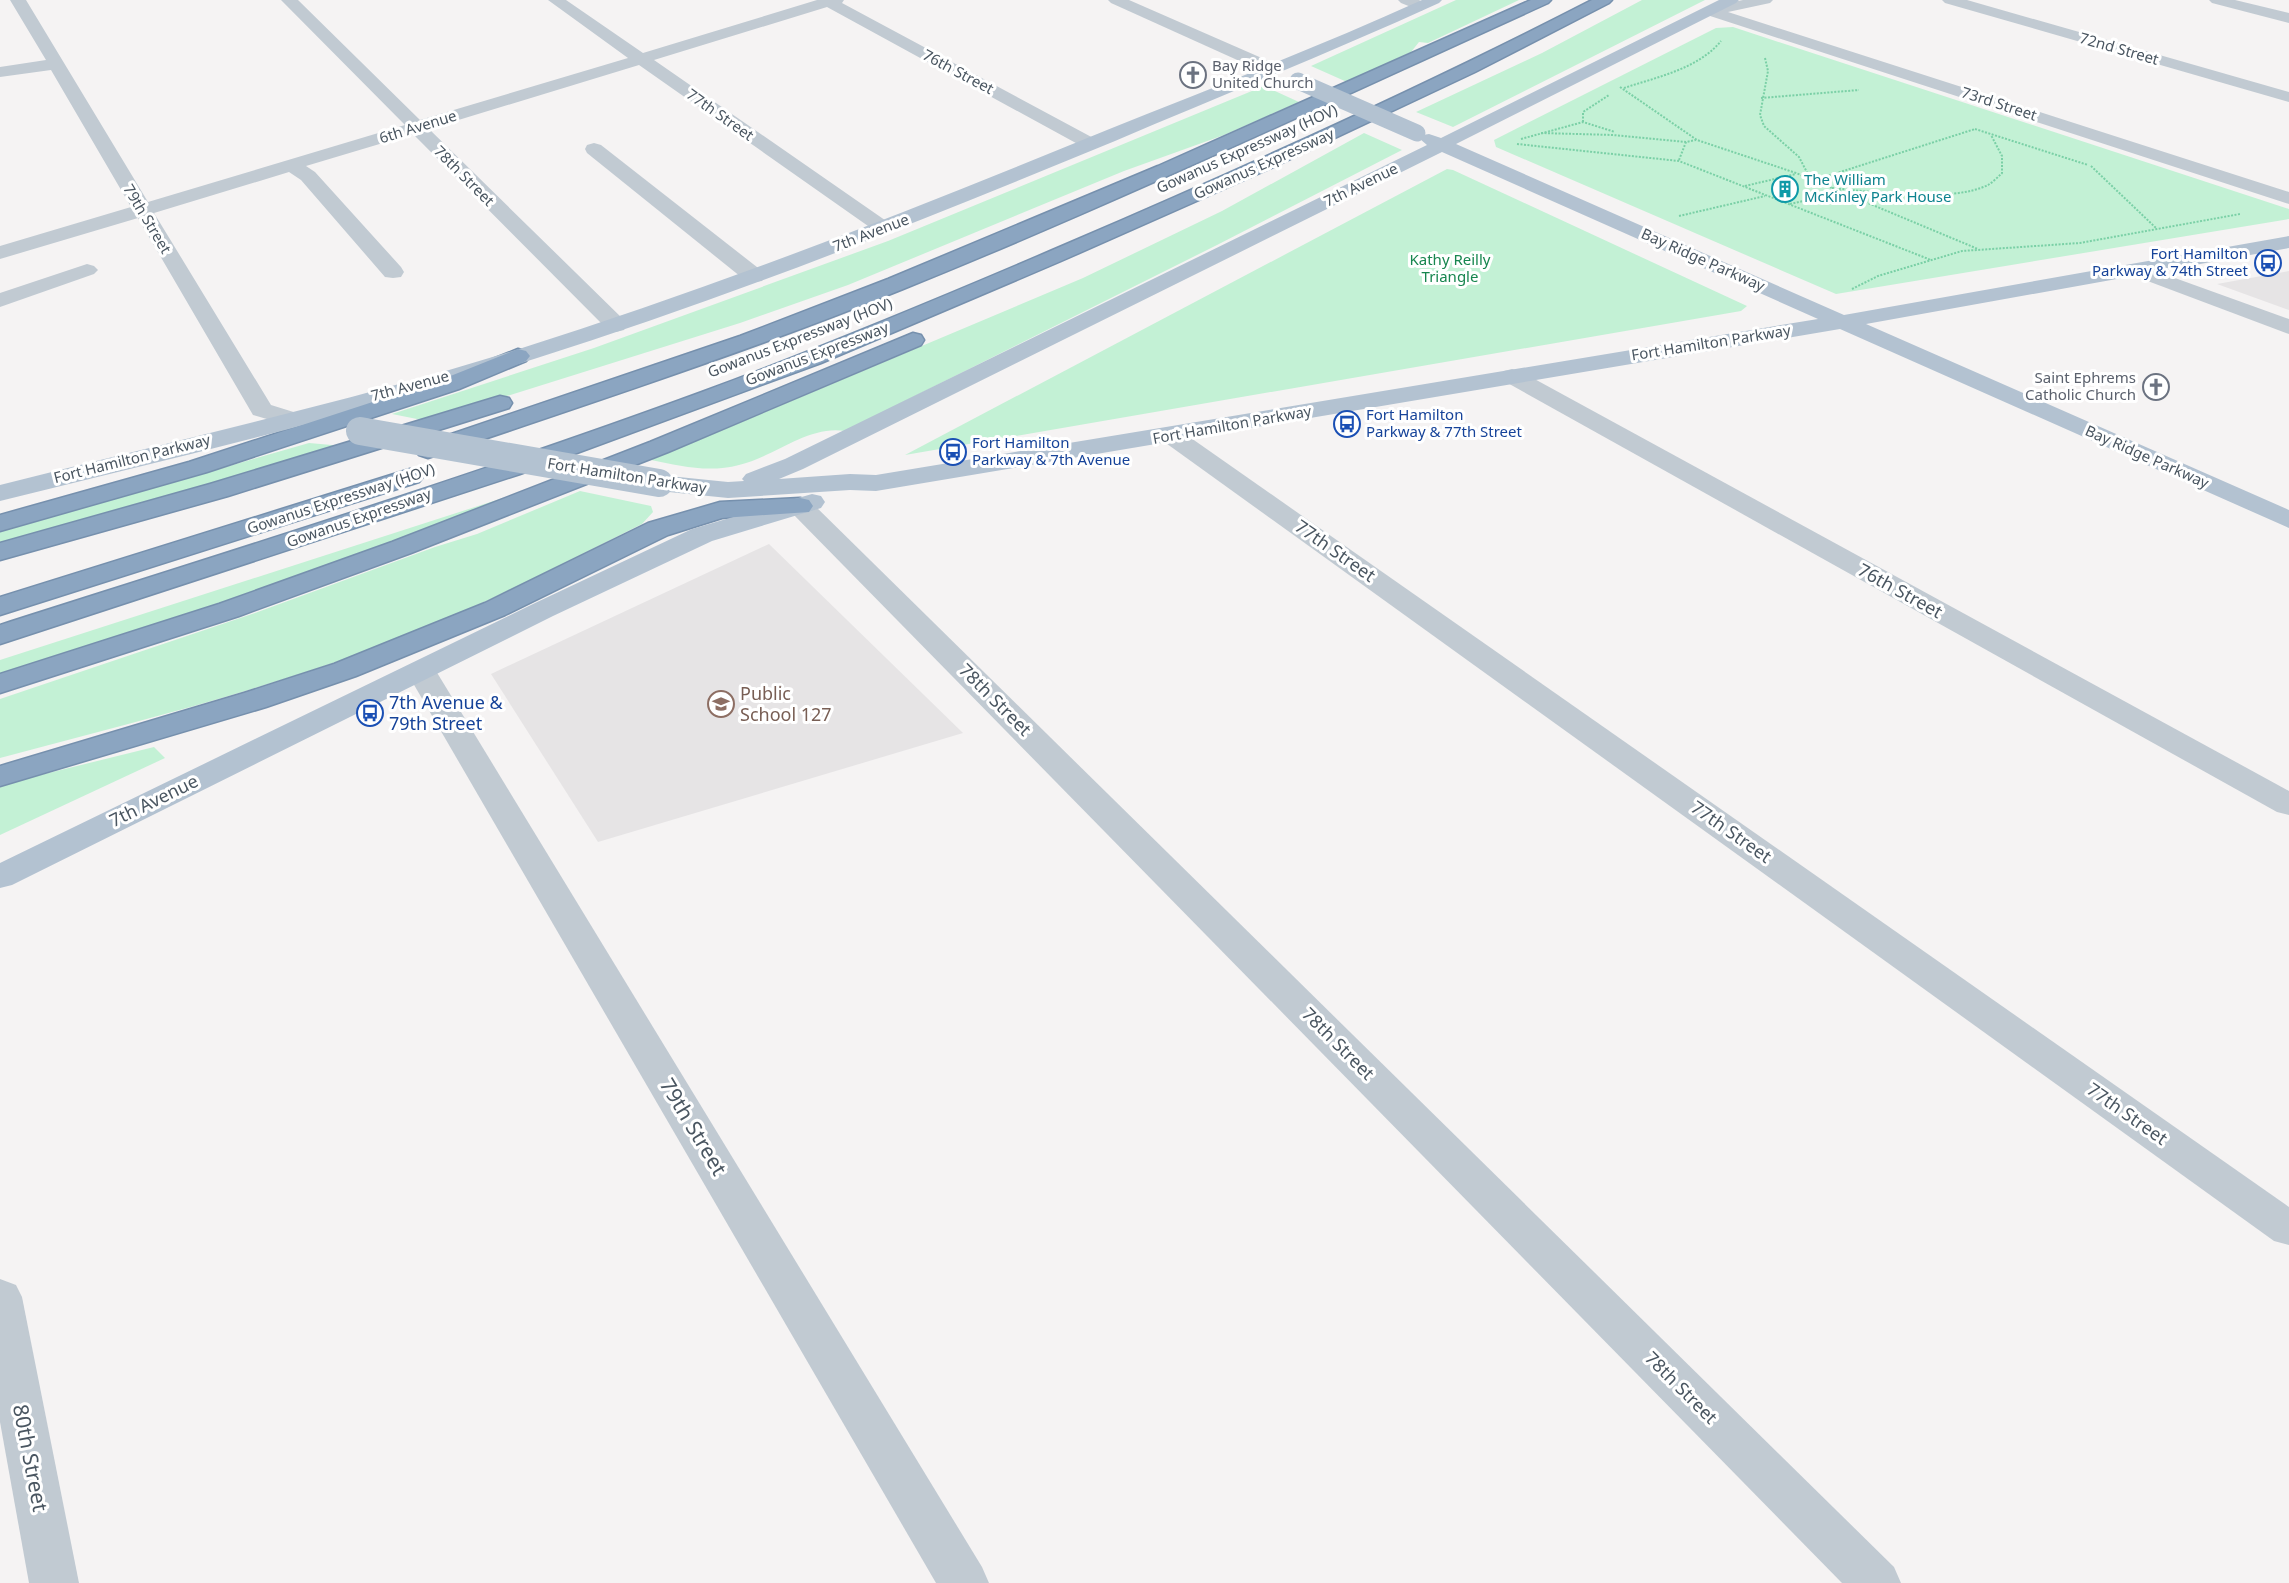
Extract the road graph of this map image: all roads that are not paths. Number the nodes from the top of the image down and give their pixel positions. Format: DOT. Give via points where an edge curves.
graph roads {
  1 [pos="18,0"];
  2 [pos="289,0"];
  3 [pos="556,0"];
  4 [pos="1116,0"];
  5 [pos="1544,0"];
  6 [pos="1572,0"];
  7 [pos="1604,0"];
  8 [pos="1622,0"];
  9 [pos="1731,0"];
  10 [pos="1765,0"];
  11 [pos="1950,0"];
  12 [pos="2217,0"];
  13 [pos="830,1"];
  14 [pos="1420,2"];
  15 [pos="1709,11"];
  16 [pos="2289,18"];
  17 [pos="1497,56"];
  18 [pos="640,60"];
  19 [pos="56,64"];
  20 [pos="1272,69"];
  21 [pos="0,72"];
  22 [pos="2289,97"];
  23 [pos="415,128"];
  24 [pos="1091,144"];
  25 [pos="1442,145"];
  26 [pos="594,149"];
  27 [pos="291,165"];
  28 [pos="2289,198"];
  29 [pos="142,210"];
  30 [pos="1121,228"];
  31 [pos="885,229"];
  32 [pos="2289,242"];
  33 [pos="0,253"];
  34 [pos="87,270"];
  35 [pos="2136,270"];
  36 [pos="393,272"];
  37 [pos="754,276"];
  38 [pos="896,284"];
  39 [pos="0,300"];
  40 [pos="1842,322"];
  41 [pos="616,325"];
  42 [pos="2289,327"];
  43 [pos="518,356"];
  44 [pos="1512,376"];
  45 [pos="291,419"];
  46 [pos="323,425"];
  47 [pos="1173,435"];
  48 [pos="871,484"];
  49 [pos="728,490"];
  50 [pos="0,493"];
  51 [pos="800,506"];
  52 [pos="2289,520"];
  53 [pos="0,523"];
  54 [pos="658,529"];
  55 [pos="0,552"];
  56 [pos="0,586"];
  57 [pos="0,606"];
  58 [pos="0,635"];
  59 [pos="421,671"];
  60 [pos="0,684"];
  61 [pos="0,776"];
  62 [pos="2289,805"];
  63 [pos="0,877"];
  64 [pos="2289,1229"];
  65 [pos="0,1297"];
  66 [pos="54,1583"];
  67 [pos="964,1583"];
  68 [pos="1876,1583"];
  1 -- 19 [label="street, 79th Street"];
  2 -- 23 [label="street, 78th Street"];
  3 -- 18 [label="street, 77th Street"];
  4 -- 20 [label="street, Bay Ridge Parkway"];
  5 -- 38 [label="highway, Gowanus Expressway" via="1165,170"];
  6 -- 57 [label="highway, Gowanus Expressway (HOV)" via="1125,204 768,352 405,479"];
  7 -- 17 [label="highway, Gowanus Expressway"];
  8 -- 17 [label="highway"];
  9 -- 15 [label="main road, 7th Avenue"];
  10 -- 15 [label="street"];
  11 -- 22 [label="street, 72nd Street"];
  12 -- 16 [label="street"];
  13 -- 18 [label="street, 6th Avenue"];
  13 -- 24 [label="street, 76th Street"];
  14 -- 20 [label="main road, 7th Avenue"];
  15 -- 25 [label="main road, 7th Avenue"];
  15 -- 28 [label="street, 73rd Street"];
  17 -- 30 [label="highway, Gowanus Expressway"];
  18 -- 23 [label="street, 6th Avenue"];
  18 -- 31 [label="street, 77th Street"];
  19 -- 21 [label="street"];
  19 -- 29 [label="street, 79th Street"];
  20 -- 24 [label="main road, 7th Avenue"];
  20 -- 25 [label="main road, Bay Ridge Parkway, bridge"];
  23 -- 27 [label="street, 6th Avenue"];
  23 -- 41 [label="street, 78th Street"];
  24 -- 31 [label="main road, 7th Avenue"];
  25 -- 40 [label="main road, Bay Ridge Parkway"];
  25 -- 49 [label="main road, 7th Avenue" via="794,464"];
  26 -- 37 [label="street"];
  27 -- 29 [label="street, 6th Avenue"];
  27 -- 36 [label="street" via="308,176"];
  29 -- 33 [label="street, 6th Avenue"];
  29 -- 45 [label="street, 79th Street" via="262,410"];
  30 -- 58 [label="highway, Gowanus Expressway" via="814,357 595,437"];
  30 -- 60 [label="highway" via="989,307 767,404 467,523 228,610"];
  31 -- 37 [label="main road, 7th Avenue"];
  32 -- 35 [label="main road, Fort Hamilton Parkway"];
  34 -- 39 [label="street"];
  35 -- 40 [label="main road, Fort Hamilton Parkway"];
  35 -- 42 [label="street"];
  37 -- 41 [label="main road, 7th Avenue"];
  38 -- 55 [label="highway" via="219,490"];
  38 -- 56 [label="highway, Gowanus Expressway" via="748,341 526,418"];
  40 -- 44 [label="main road, Fort Hamilton Parkway"];
  40 -- 52 [label="main road, Bay Ridge Parkway"];
  41 -- 43 [label="main road, 7th Avenue"];
  43 -- 45 [label="main road, 7th Avenue"];
  43 -- 46 [label="highway" via="451,384"];
  44 -- 47 [label="main road, Fort Hamilton Parkway"];
  44 -- 62 [label="street, 76th Street"];
  45 -- 46 [label="main road, Fort Hamilton Parkway"];
  45 -- 50 [label="main road, Fort Hamilton Parkway"];
  46 -- 49 [label="main road, Fort Hamilton Parkway, bridge" via="659,483"];
  46 -- 53 [label="highway" via="198,467"];
  47 -- 48 [label="main road, Fort Hamilton Parkway"];
  47 -- 64 [label="street, 77th Street"];
  48 -- 49 [label="main road, Fort Hamilton Parkway"];
  48 -- 51 [label="main road, 7th Avenue"];
  49 -- 54 [label="highway" via="682,510"];
  51 -- 54 [label="highway" via="720,510"];
  51 -- 59 [label="main road, 7th Avenue" via="702,536"];
  51 -- 68 [label="street, 78th Street"];
  54 -- 61 [label="highway" via="495,609 345,670"];
  59 -- 63 [label="main road, 7th Avenue"];
  59 -- 67 [label="street, 79th Street"];
  65 -- 66 [label="street, 80th Street"];
}
